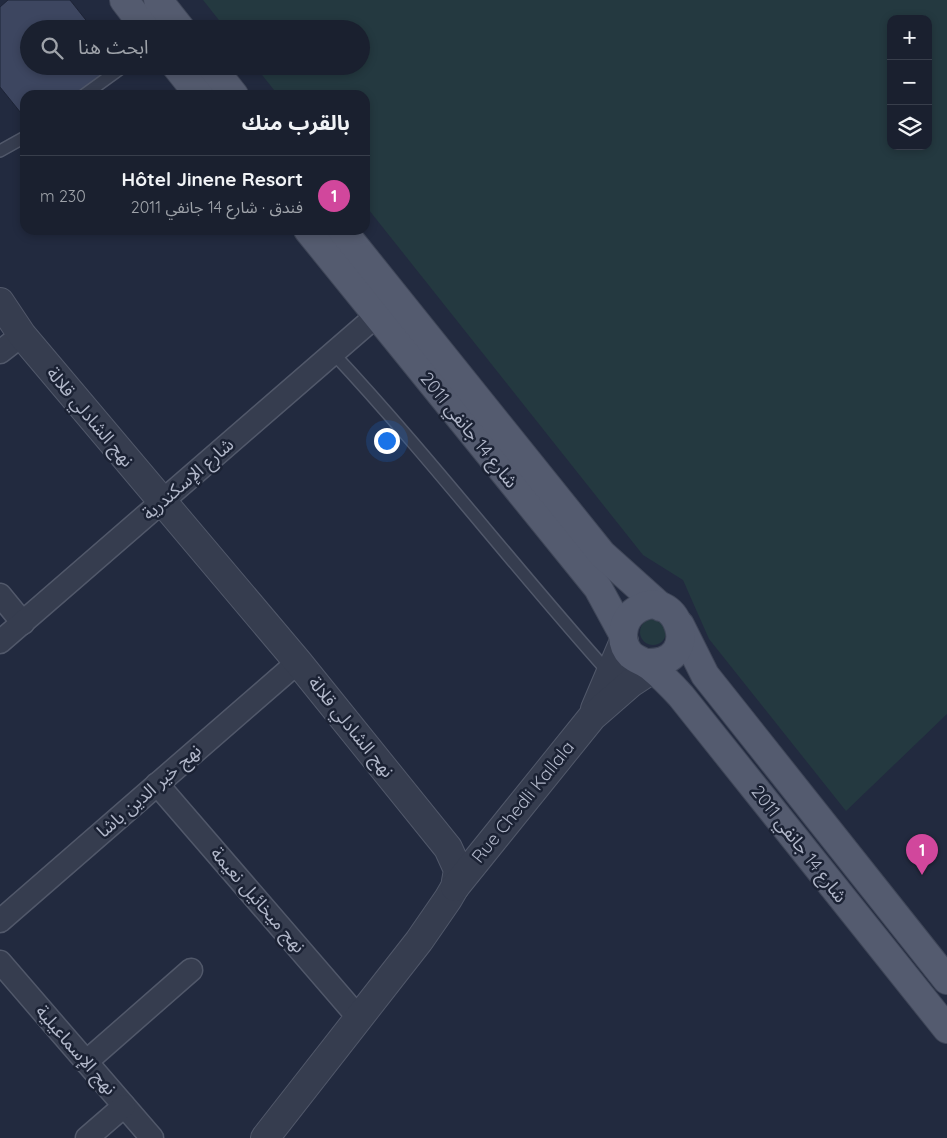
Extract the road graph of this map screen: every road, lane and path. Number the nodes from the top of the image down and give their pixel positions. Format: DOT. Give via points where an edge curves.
graph roads {
  1 [pos="124,0"];
  2 [pos="158,0"];
  3 [pos="139,20"];
  4 [pos="174,20"];
  5 [pos="112,75"];
  6 [pos="183,75"];
  7 [pos="218,75"];
  8 [pos="91,90"];
  9 [pos="195,90"];
  10 [pos="230,90"];
  11 [pos="20,140"];
  12 [pos="0,152"];
  13 [pos="312,235"];
  14 [pos="346,235"];
  15 [pos="0,302"];
  16 [pos="376,316"];
  17 [pos="22,335"];
  18 [pos="0,352"];
  19 [pos="333,353"];
  20 [pos="162,502"];
  21 [pos="0,595"];
  22 [pos="670,616"];
  23 [pos="23,623"];
  24 [pos="623,638"];
  25 [pos="0,642"];
  26 [pos="298,662"];
  27 [pos="655,664"];
  28 [pos="610,674"];
  29 [pos="592,718"];
  30 [pos="158,784"];
  31 [pos="455,887"];
  32 [pos="0,921"];
  33 [pos="0,962"];
  34 [pos="191,970"];
  35 [pos="947,980"];
  36 [pos="358,1017"];
  37 [pos="947,1029"];
  38 [pos="86,1062"];
  39 [pos="124,1106"];
  40 [pos="86,1138"];
  41 [pos="152,1138"];
  42 [pos="265,1138"];
  1 -- 3 [label="main road"];
  2 -- 4 [label="main road"];
  5 -- 8 [label="lane"];
  6 -- 9 [label="main road"];
  7 -- 10 [label="main road"];
  11 -- 12 [label="lane"];
  13 -- 16 [label="main road, شارع 14 جانفي 2011"];
  14 -- 22 [label="main road, شارع 14 جانفي 2011" via="602,554"];
  15 -- 17 [label="street, نهج الشادلي قلالة"];
  16 -- 19 [label="street, شارع الإسكندرية"];
  16 -- 24 [label="main road, شارع 14 جانفي 2011" via="598,588"];
  17 -- 18 [label="street"];
  17 -- 20 [label="street, نهج الشادلي قلالة"];
  19 -- 20 [label="street, شارع الإسكندرية"];
  19 -- 28 [label="lane"];
  20 -- 23 [label="street, شارع الإسكندرية"];
  20 -- 26 [label="street, نهج الشادلي قلالة"];
  21 -- 23 [label="street"];
  22 -- 24 [label="main road" via="652,605 635,611 628,617"];
  22 -- 27 [label="main road" via="681,635 679,645"];
  22 -- 35 [label="main road, شارع 14 جانفي 2011" via="705,675"];
  23 -- 25 [label="street, شارع الإسكندرية"];
  24 -- 27 [label="main road" via="632,655"];
  24 -- 28 [label="street"];
  26 -- 30 [label="street, نهج خير الدين باشا"];
  26 -- 31 [label="street, نهج الشادلي قلالة" via="448,848 458,870"];
  27 -- 29 [label="street"];
  27 -- 37 [label="main road, شارع 14 جانفي 2011"];
  28 -- 29 [label="street"];
  29 -- 31 [label="street, Rue Chedli Kallala"];
  30 -- 32 [label="street, نهج خير الدين باشا"];
  30 -- 36 [label="street, نهج ميخائيل نعيمة"];
  31 -- 36 [label="street" via="419,941"];
  33 -- 38 [label="street, نهج الإسماعيلية"];
  34 -- 38 [label="street"];
  36 -- 42 [label="street"];
  38 -- 39 [label="street, نهج الإسماعيلية"];
  39 -- 40 [label="street"];
  39 -- 41 [label="street, نهج الإسماعيلية"];
}
